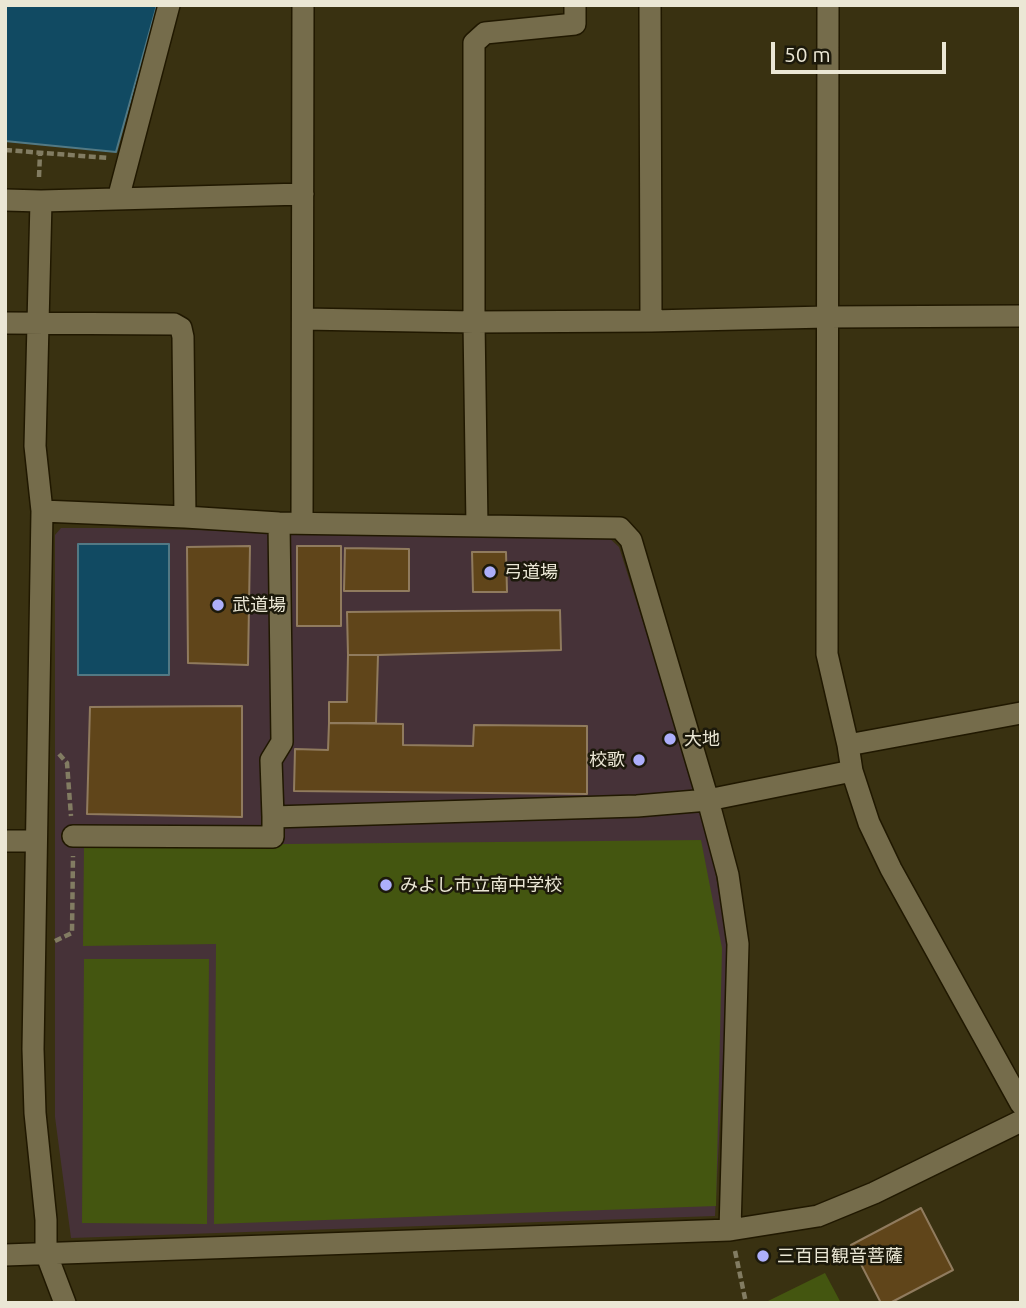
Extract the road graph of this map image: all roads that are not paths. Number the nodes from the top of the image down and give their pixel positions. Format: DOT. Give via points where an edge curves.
graph roads {
  1 [pos="169,5"];
  2 [pos="303,5"];
  3 [pos="575,5"];
  4 [pos="650,5"];
  5 [pos="828,5"];
  6 [pos="303,194"];
  7 [pos="118,199"];
  8 [pos="5,200"];
  9 [pos="41,201"];
  10 [pos="1021,316"];
  11 [pos="827,317"];
  12 [pos="303,319"];
  13 [pos="474,321"];
  14 [pos="651,321"];
  15 [pos="5,324"];
  16 [pos="38,324"];
  17 [pos="42,511"];
  18 [pos="185,517"];
  19 [pos="279,523"];
  20 [pos="302,523"];
  21 [pos="477,526"];
  22 [pos="1021,713"];
  23 [pos="848,745"];
  24 [pos="852,771"];
  25 [pos="708,800"];
  26 [pos="273,817"];
  27 [pos="73,836"];
  28 [pos="5,841"];
  29 [pos="36,841"];
  30 [pos="1021,1104"];
  31 [pos="1021,1121"];
  32 [pos="730,1230"];
  33 [pos="46,1253"];
  34 [pos="5,1255"];
  35 [pos="65,1303"];
  1 -- 7 [label="street"];
  2 -- 6 [label="street"];
  3 -- 13 [label="street" via="575,24 485,33 474,43"];
  4 -- 14 [label="street"];
  5 -- 11 [label="street"];
  6 -- 7 [label="street"];
  6 -- 12 [label="street"];
  7 -- 9 [label="street"];
  8 -- 9 [label="street"];
  9 -- 16 [label="street"];
  10 -- 11 [label="street"];
  11 -- 14 [label="street"];
  11 -- 23 [label="street" via="827,653"];
  12 -- 13 [label="street"];
  12 -- 20 [label="street"];
  13 -- 14 [label="street"];
  13 -- 21 [label="street"];
  15 -- 16 [label="street"];
  16 -- 17 [label="street" via="35,446"];
  16 -- 18 [label="street" via="174,324 181,328"];
  17 -- 18 [label="street"];
  17 -- 29 [label="street"];
  18 -- 19 [label="street"];
  19 -- 20 [label="street"];
  19 -- 26 [label="street" via="282,742 271,760"];
  20 -- 21 [label="street"];
  21 -- 25 [label="street" via="620,528 631,540"];
  22 -- 23 [label="street"];
  23 -- 24 [label="street"];
  24 -- 25 [label="street"];
  24 -- 30 [label="street" via="891,869"];
  25 -- 26 [label="street"];
  25 -- 32 [label="street" via="728,875 738,944"];
  26 -- 27 [label="street" via="273,836"];
  28 -- 29 [label="street"];
  29 -- 33 [label="street" via="33,1049"];
  31 -- 32 [label="street" via="818,1216"];
  32 -- 33 [label="street"];
  33 -- 34 [label="street"];
  33 -- 35 [label="street"];
}
